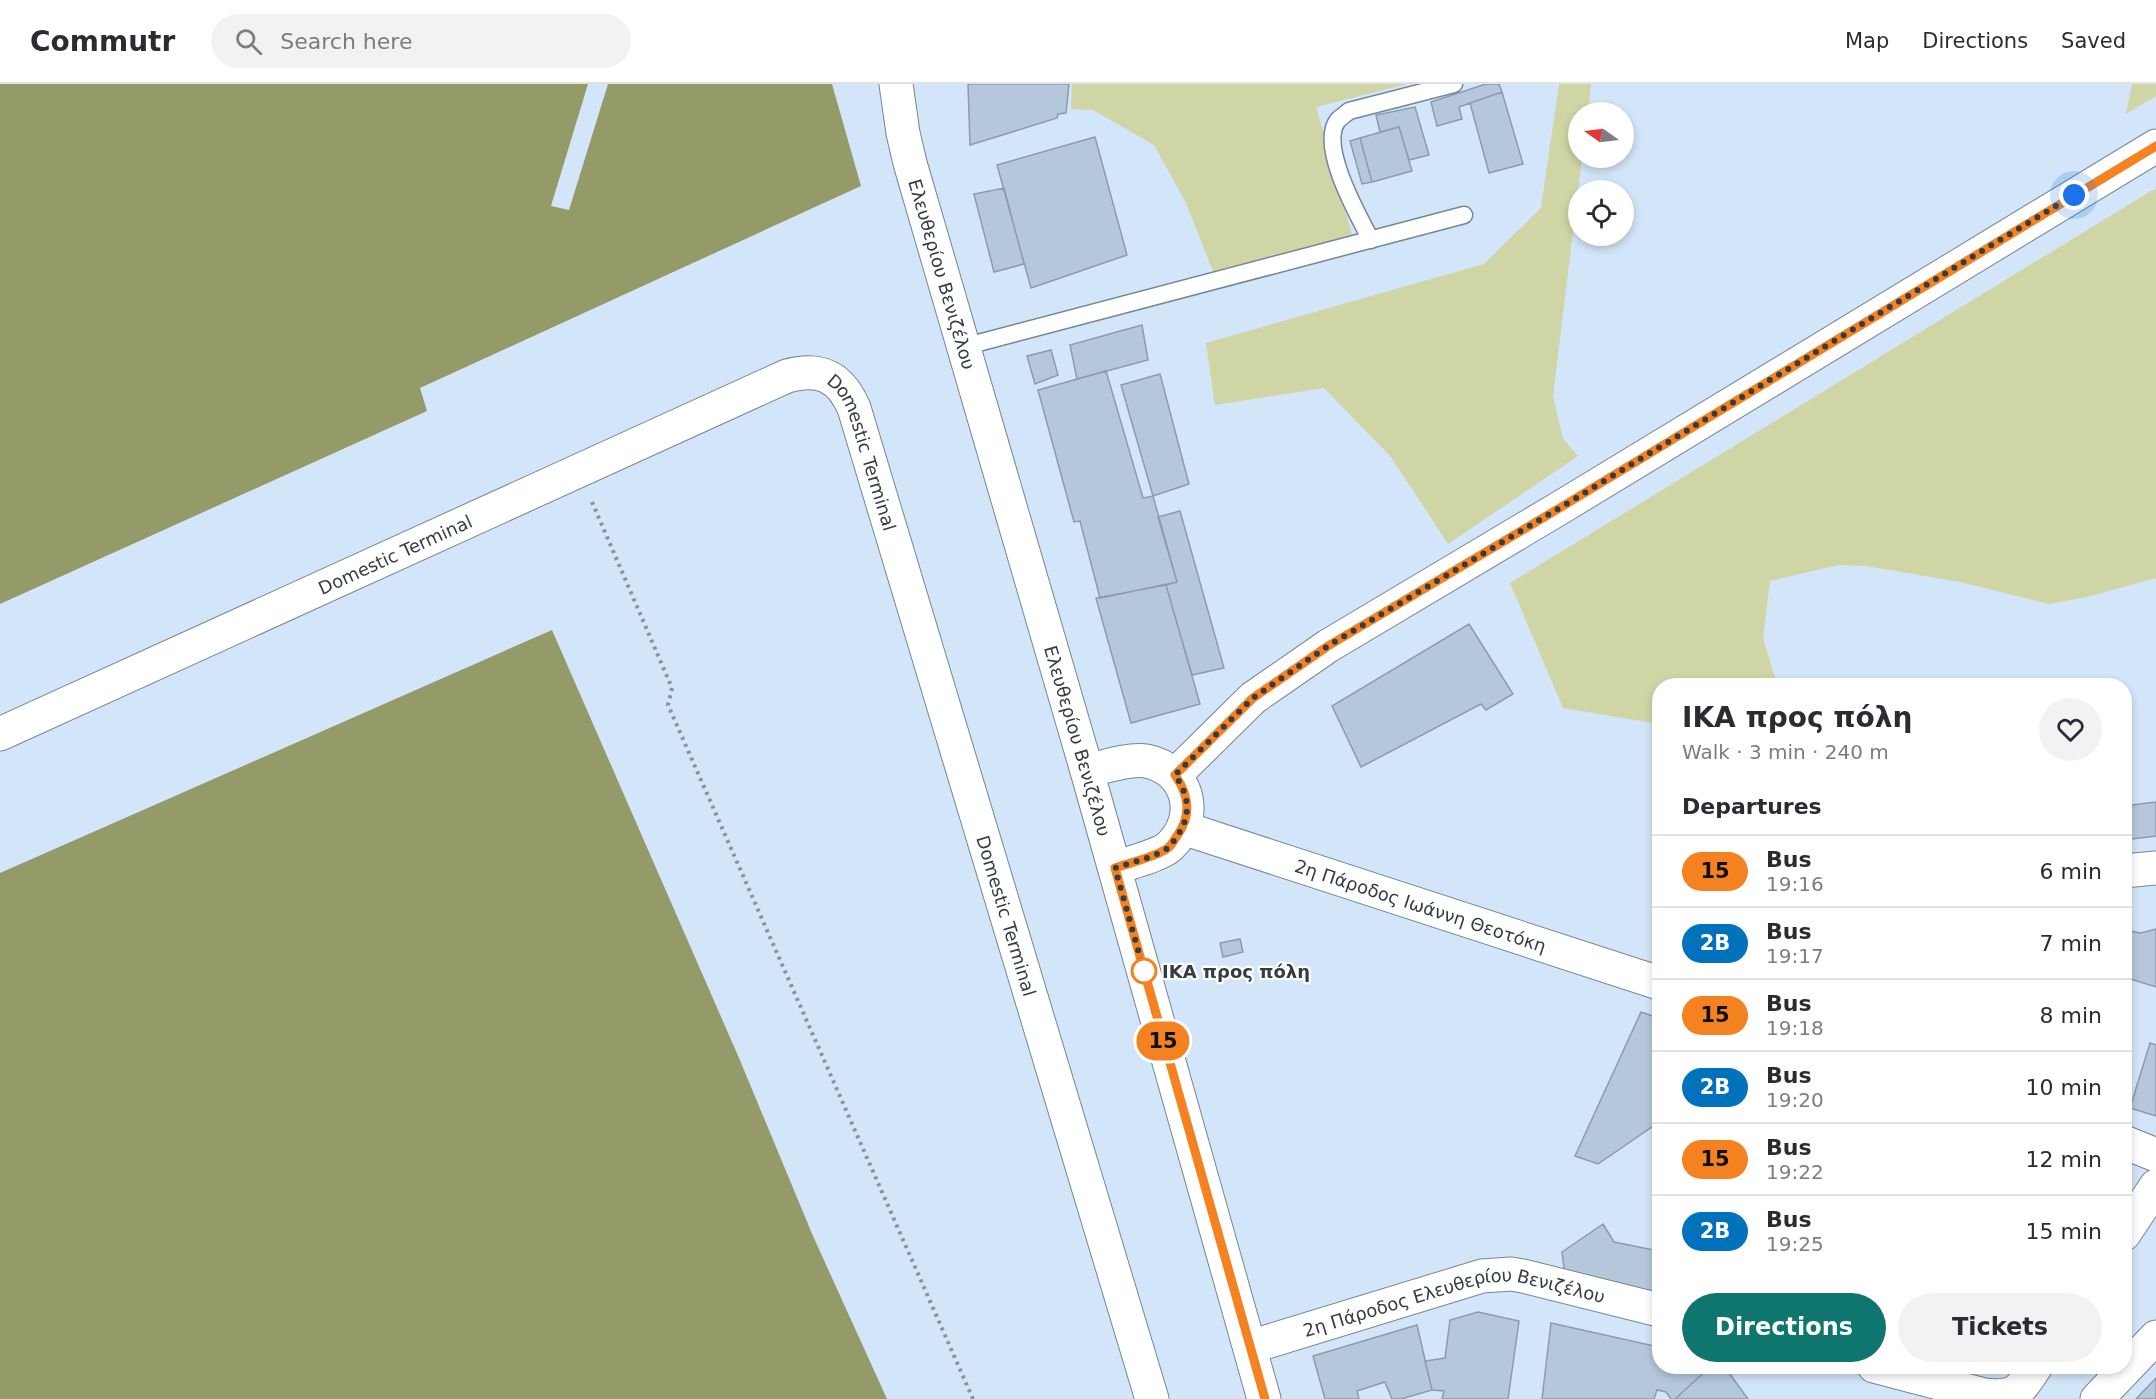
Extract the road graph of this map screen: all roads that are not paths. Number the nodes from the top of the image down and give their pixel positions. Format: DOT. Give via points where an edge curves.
graph roads {
  1 [pos="896,84"];
  2 [pos="1454,84"];
  3 [pos="2156,146"];
  4 [pos="1464,215"];
  5 [pos="1371,240"];
  6 [pos="963,346"];
  7 [pos="0,734"];
  8 [pos="1087,771"];
  9 [pos="1175,775"];
  10 [pos="1183,828"];
  11 [pos="1115,868"];
  12 [pos="2156,868"];
  13 [pos="2132,870"];
  14 [pos="1652,981"];
  15 [pos="2132,1145"];
  16 [pos="2156,1155"];
  17 [pos="2156,1186"];
  18 [pos="2132,1222"];
  19 [pos="1652,1308"];
  20 [pos="2156,1337"];
  21 [pos="1250,1347"];
  22 [pos="2132,1362"];
  23 [pos="1905,1374"];
  24 [pos="2031,1374"];
  25 [pos="2121,1374"];
  26 [pos="1152,1399"];
  27 [pos="1264,1399"];
  28 [pos="2097,1399"];
  1 -- 6 [label="street, Ελευθερίου Βενιζέλου" via="910,163"];
  2 -- 5 [label="lane" via="1349,111 1337,121 1332,147 1345,189"];
  3 -- 9 [label="street" via="1328,646 1253,698"];
  4 -- 5 [label="lane"];
  5 -- 6 [label="lane"];
  6 -- 8 [label="street, Ελευθερίου Βενιζέλου"];
  7 -- 26 [label="street, Domestic Terminal" via="787,376 800,372 825,375 847,392 854,408"];
  8 -- 9 [label="street" via="1144,760 1164,766"];
  8 -- 11 [label="street, Ελευθερίου Βενιζέλου"];
  9 -- 10 [label="street" via="1184,788 1188,807"];
  10 -- 11 [label="street" via="1170,847"];
  10 -- 14 [label="street, 2η Πάροδος Ιωάννη Θεοτόκη"];
  11 -- 21 [label="street, Ελευθερίου Βενιζέλου"];
  12 -- 13 [label="street"];
  15 -- 16 [label="street"];
  17 -- 18 [label="street"];
  19 -- 21 [label="street, 2η Πάροδος Ελευθερίου Βενιζέλου" via="1547,1281 1498,1274"];
  20 -- 22 [label="street"];
  21 -- 27 [label="street, Ελευθερίου Βενιζέλου"];
  23 -- 24 [label="street" via="1984,1395 2003,1396 2019,1391"];
  25 -- 28 [label="street"];
}
